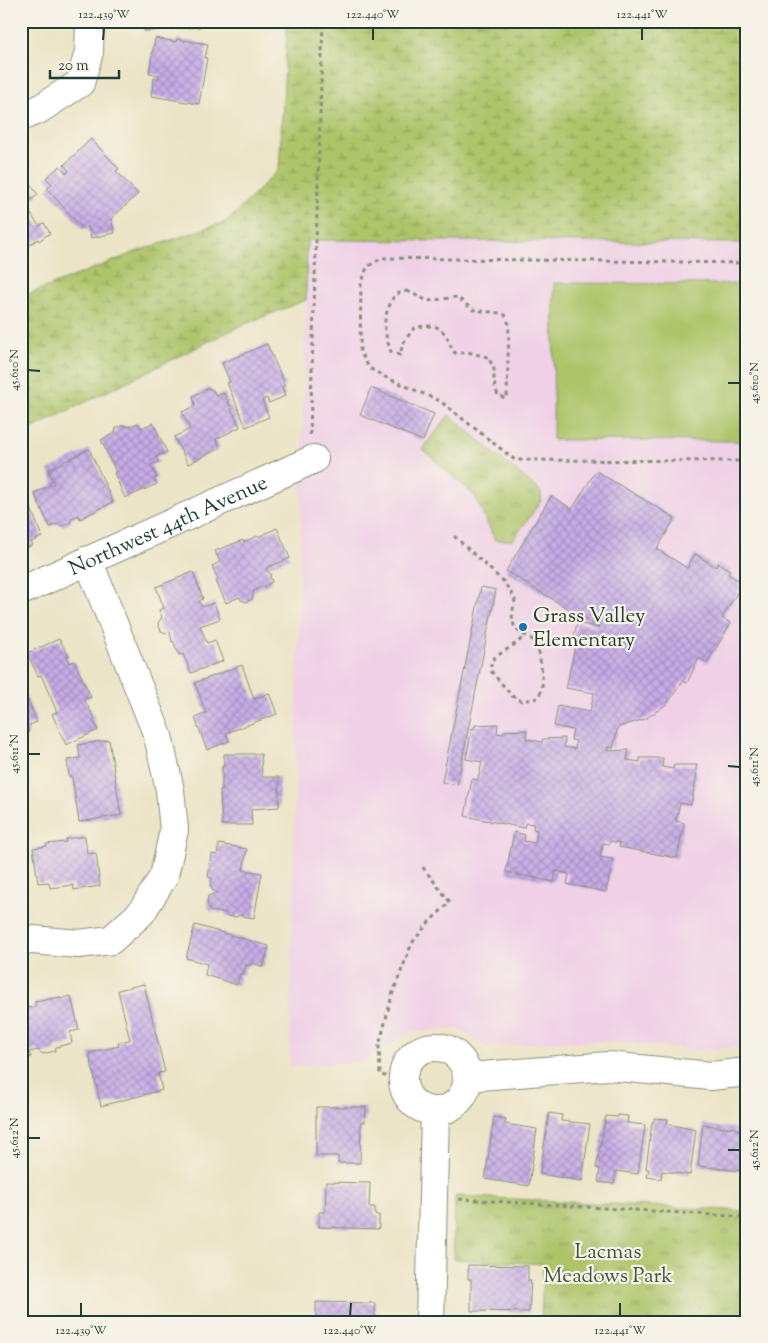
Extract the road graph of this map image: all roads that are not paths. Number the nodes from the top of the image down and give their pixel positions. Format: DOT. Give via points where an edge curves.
graph roads {
  1 [pos="90,21"];
  2 [pos="21,117"];
  3 [pos="314,459"];
  4 [pos="88,560"];
  5 [pos="21,591"];
  6 [pos="21,939"];
  7 [pos="747,1072"];
  8 [pos="468,1077"];
  9 [pos="435,1112"];
  10 [pos="430,1322"];
  1 -- 2 [label="street" via="89,52 80,83"];
  3 -- 4 [label="street, Northwest 44th Avenue"];
  4 -- 5 [label="street, Northwest 44th Avenue"];
  4 -- 6 [label="street" via="158,736 170,790 174,830 164,876 141,913 111,940 79,944"];
  7 -- 8 [label="street" via="711,1076 608,1066"];
  8 -- 9 [label="street" via="463,1097 448,1109"];
  8 -- 9 [label="street" via="459,1056 445,1047 430,1046 413,1054 405,1065 402,1080 405,1093 422,1109"];
  9 -- 10 [label="street"];
}
